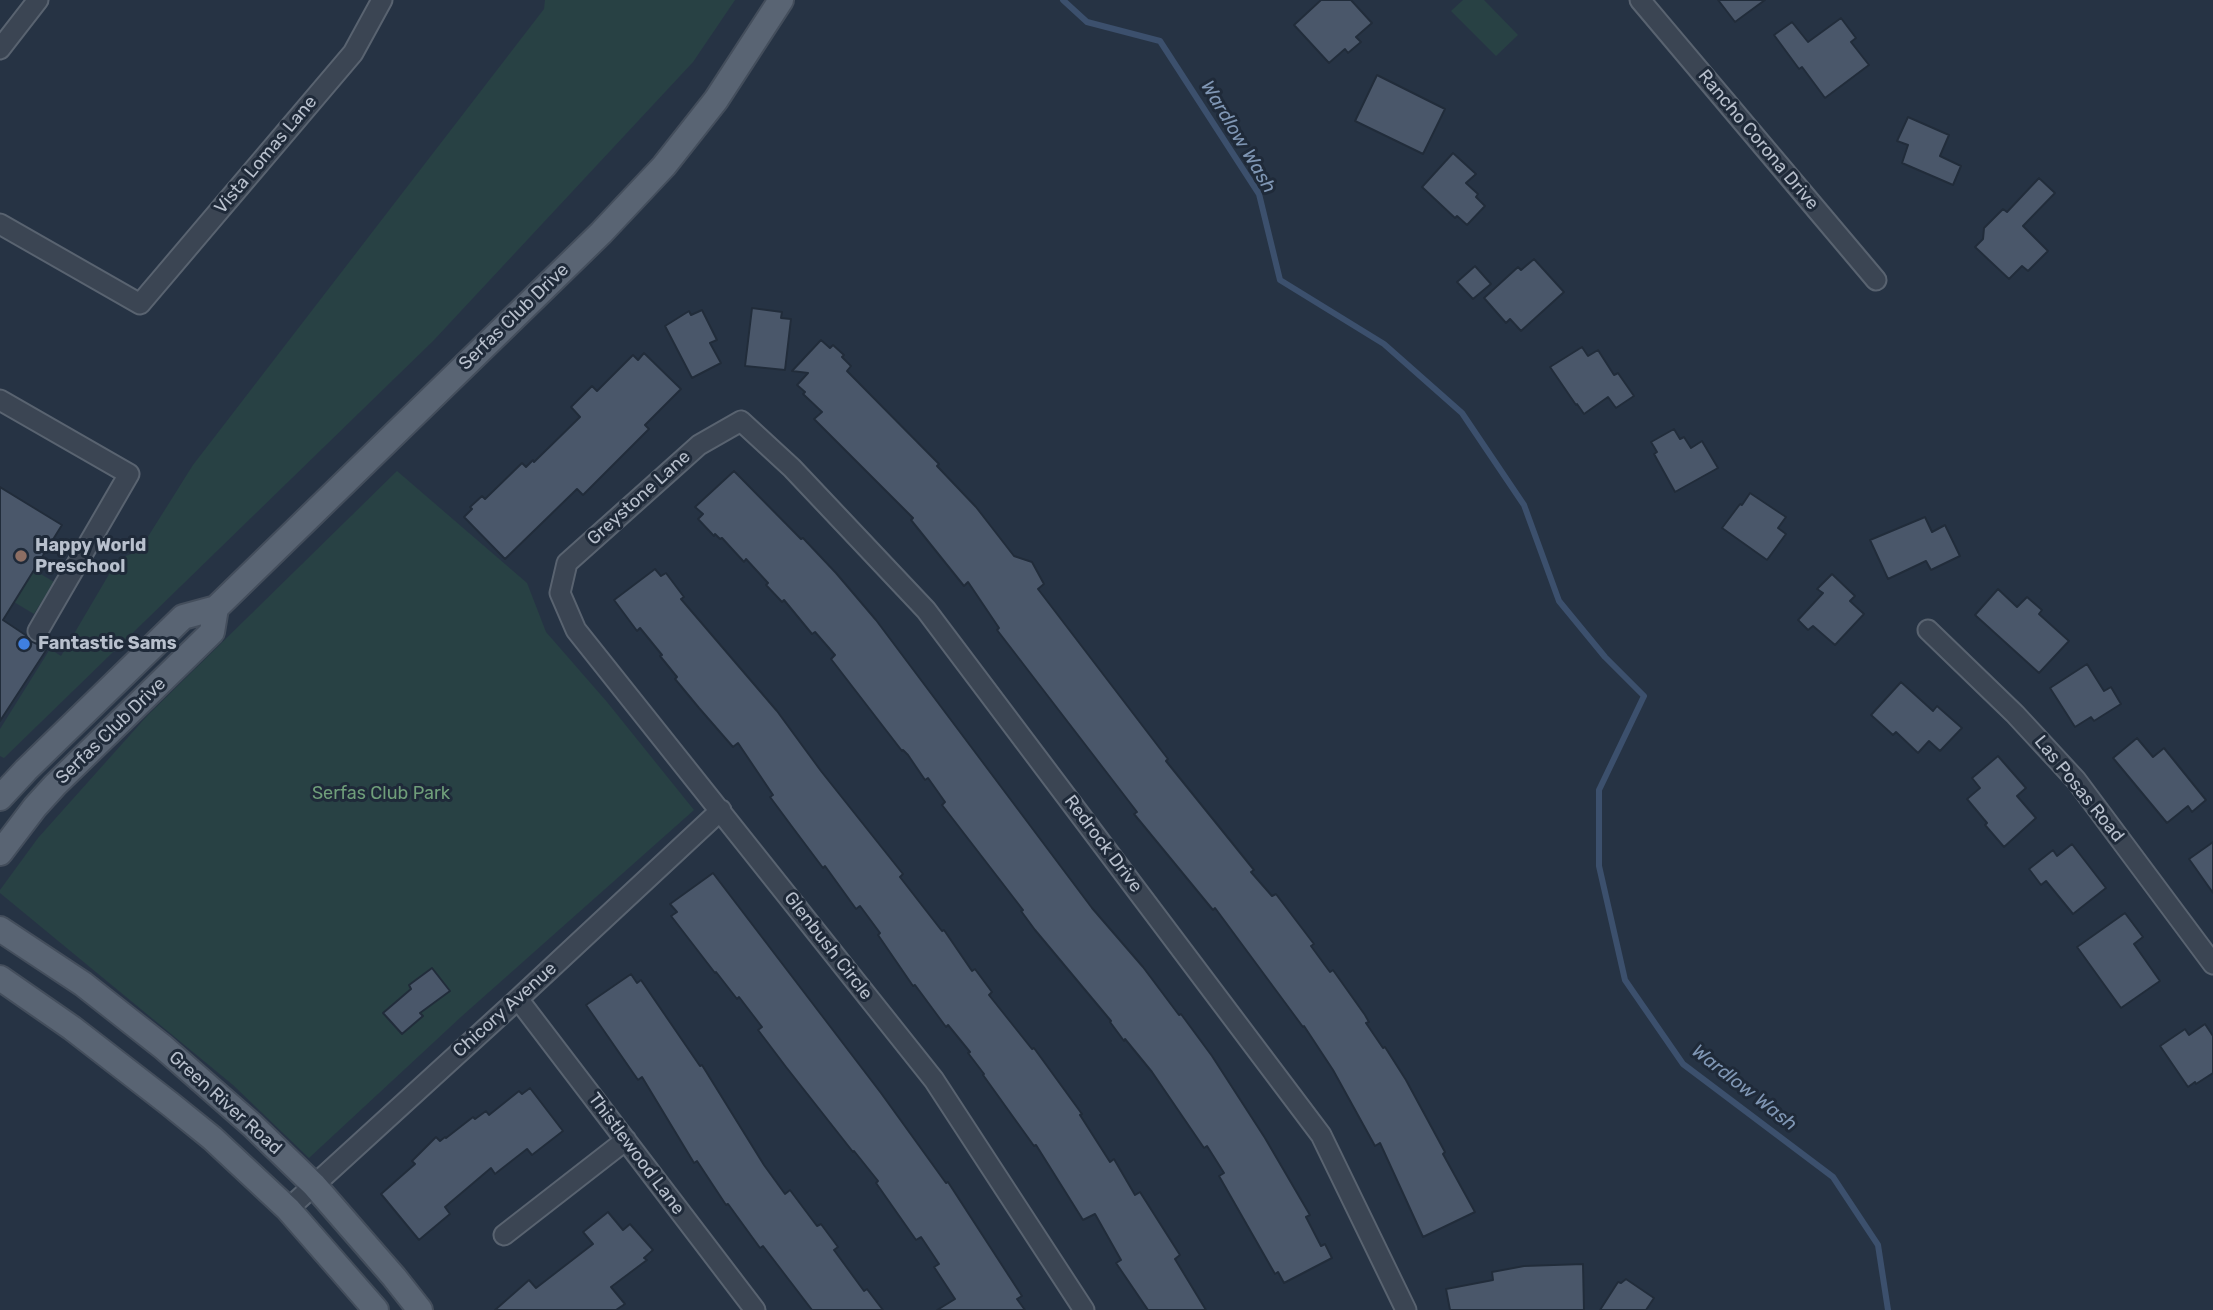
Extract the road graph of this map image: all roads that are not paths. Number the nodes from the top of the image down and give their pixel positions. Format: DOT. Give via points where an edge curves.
graph roads {
  1 [pos="38,0"];
  2 [pos="382,0"];
  3 [pos="781,0"];
  4 [pos="1640,0"];
  5 [pos="0,49"];
  6 [pos="0,224"];
  7 [pos="1877,280"];
  8 [pos="0,400"];
  9 [pos="741,421"];
  10 [pos="560,593"];
  11 [pos="216,608"];
  12 [pos="1928,630"];
  13 [pos="38,631"];
  14 [pos="0,798"];
  15 [pos="721,810"];
  16 [pos="0,853"];
  17 [pos="0,929"];
  18 [pos="2213,964"];
  19 [pos="0,978"];
  20 [pos="518,999"];
  21 [pos="626,1140"];
  22 [pos="314,1185"];
  23 [pos="288,1209"];
  24 [pos="504,1235"];
  25 [pos="376,1310"];
  26 [pos="419,1310"];
  27 [pos="755,1310"];
  28 [pos="1084,1310"];
  29 [pos="1406,1310"];
  1 -- 5 [label="street"];
  2 -- 6 [label="street, Vista Lomas Lane" via="353,52 140,304"];
  3 -- 11 [label="main road, Serfas Club Drive" via="716,100 664,166"];
  4 -- 7 [label="street, Rancho Corona Drive"];
  8 -- 13 [label="street" via="128,474"];
  9 -- 10 [label="street, Greystone Lane" via="699,445 567,563"];
  9 -- 29 [label="street, Redrock Drive" via="792,468 926,610 1321,1135"];
  10 -- 15 [label="street, Glenbush Circle" via="576,630"];
  11 -- 14 [label="main road, Serfas Club Drive" via="183,617"];
  11 -- 16 [label="main road, Serfas Club Drive" via="212,632 55,785"];
  12 -- 18 [label="street, Las Posas Road" via="2077,780"];
  15 -- 20 [label="street, Chicory Avenue"];
  15 -- 28 [label="street, Glenbush Circle" via="934,1080"];
  17 -- 22 [label="main road, Green River Road" via="83,984 163,1047"];
  19 -- 23 [label="main road, Green River Road" via="170,1104"];
  20 -- 21 [label="street, Thistlewood Lane"];
  20 -- 22 [label="street, Chicory Avenue"];
  21 -- 24 [label="street"];
  21 -- 27 [label="street, Thistlewood Lane"];
  22 -- 23 [label="street, Chicory Avenue"];
  22 -- 26 [label="main road, Green River Road"];
  23 -- 25 [label="main road, Green River Road"];
}
